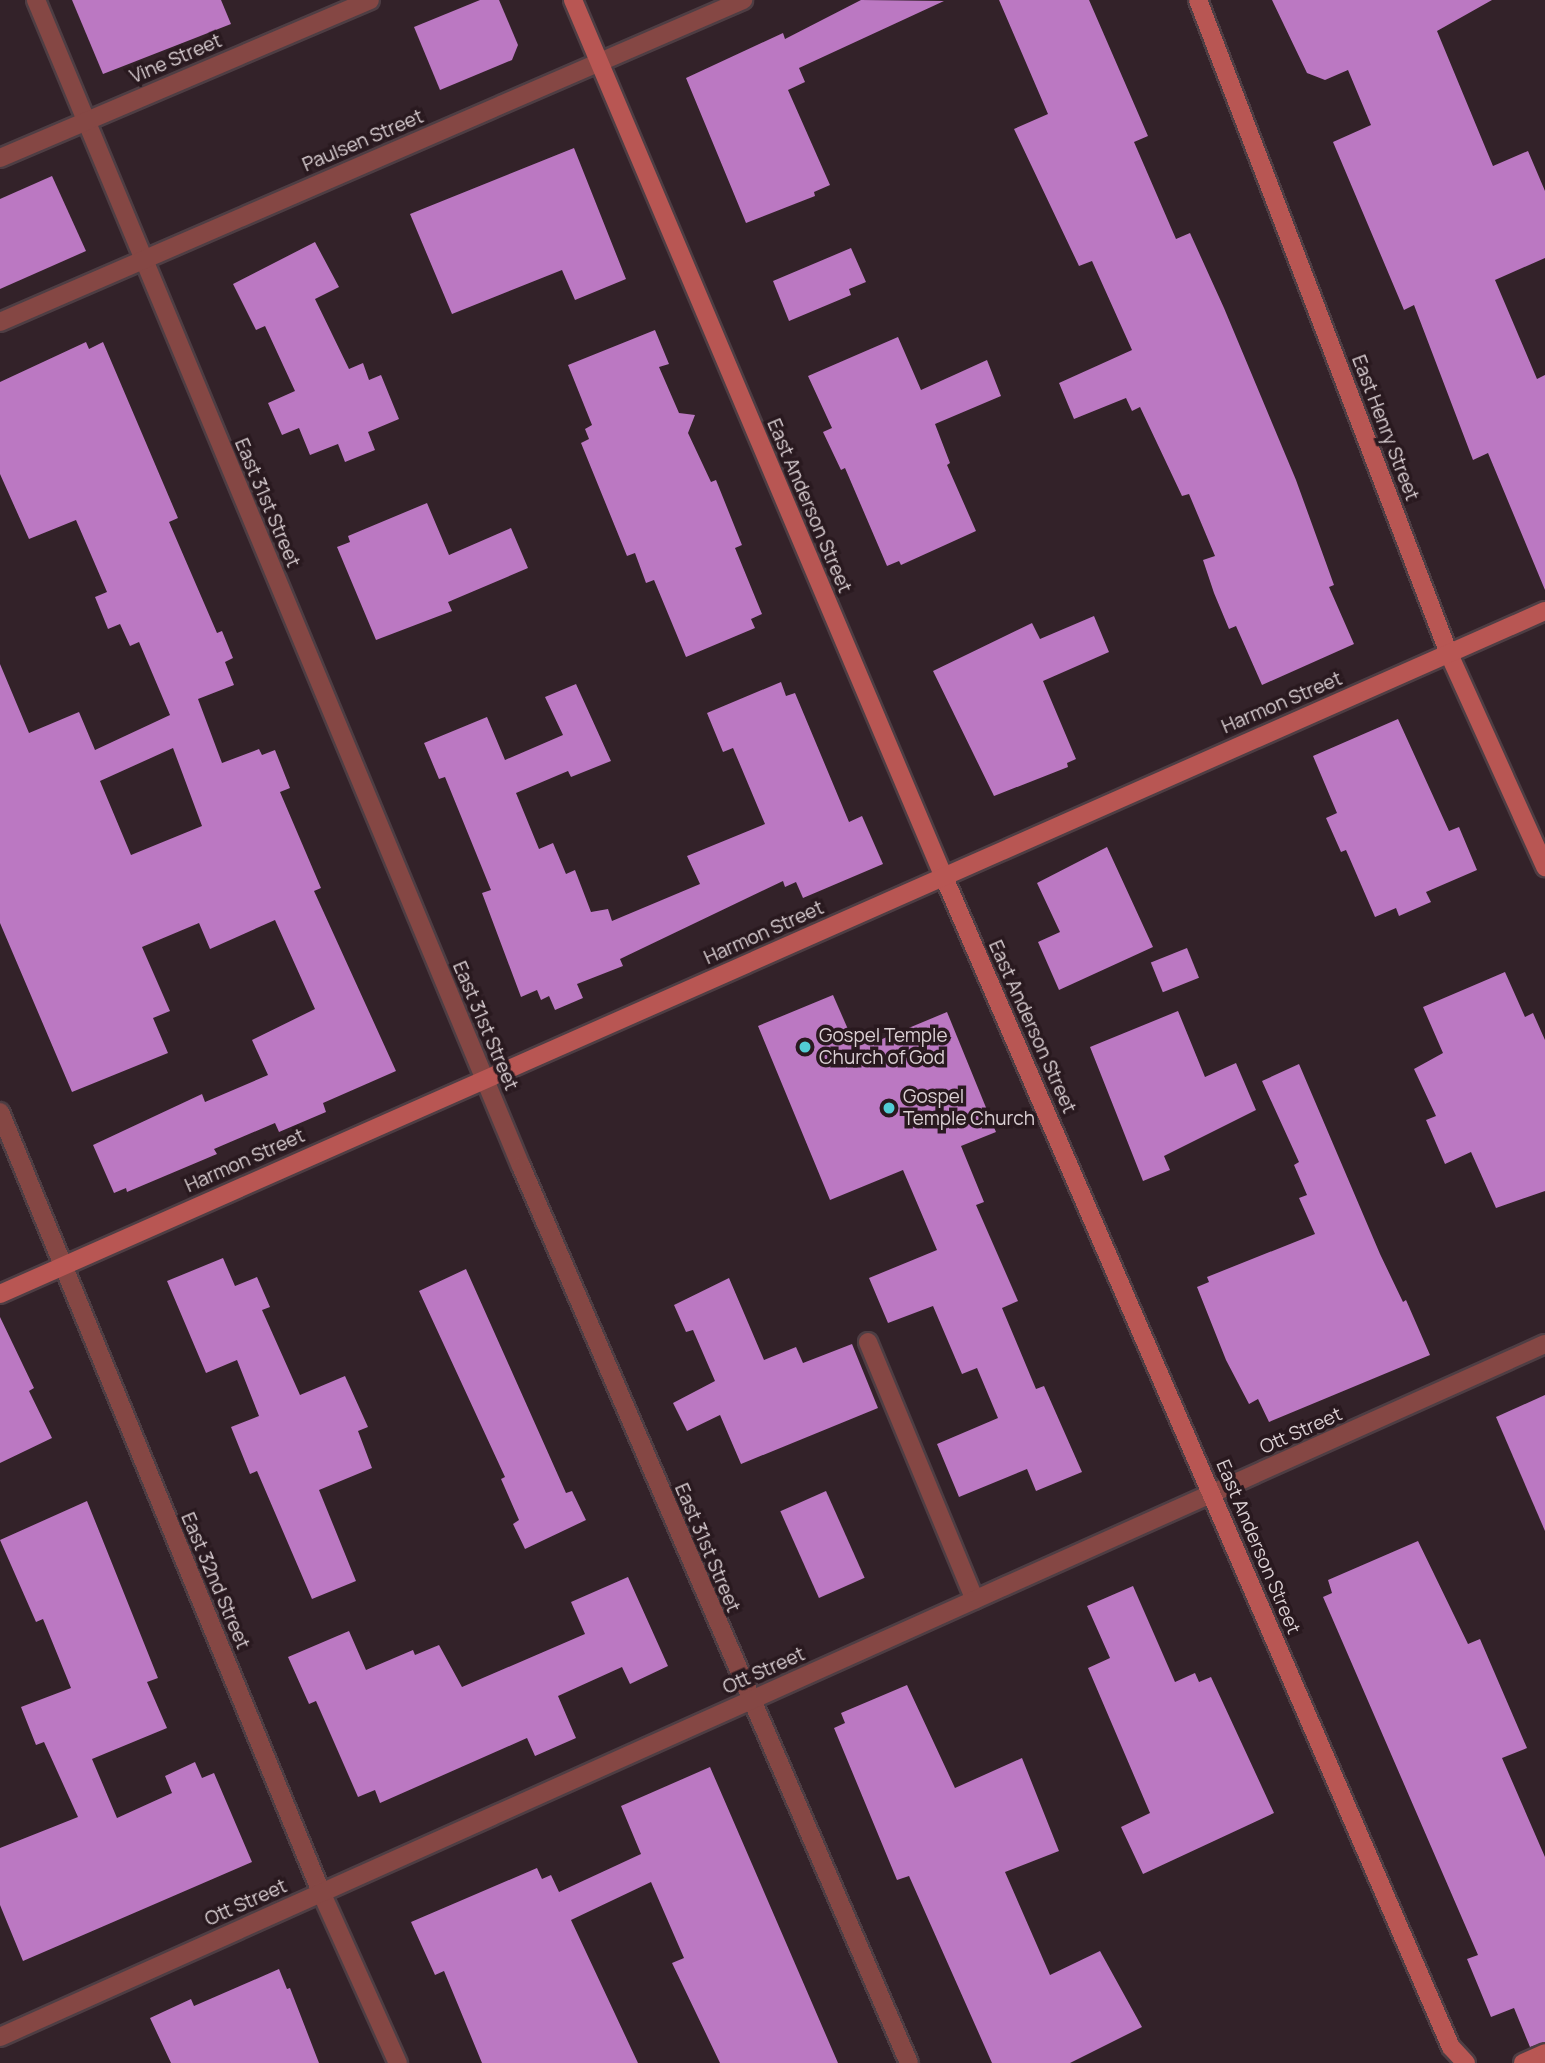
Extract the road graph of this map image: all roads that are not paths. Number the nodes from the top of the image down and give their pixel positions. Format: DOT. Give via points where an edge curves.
graph roads {
  1 [pos="36,0"];
  2 [pos="370,0"];
  3 [pos="573,0"];
  4 [pos="743,0"];
  5 [pos="1198,0"];
  6 [pos="600,66"];
  7 [pos="86,121"];
  8 [pos="0,158"];
  9 [pos="143,261"];
  10 [pos="0,322"];
  11 [pos="1545,611"];
  12 [pos="1449,653"];
  13 [pos="1545,867"];
  14 [pos="943,875"];
  15 [pos="484,1079"];
  16 [pos="0,1112"];
  17 [pos="62,1266"];
  18 [pos="0,1294"];
  19 [pos="868,1342"];
  20 [pos="1545,1344"];
  21 [pos="1212,1494"];
  22 [pos="975,1600"];
  23 [pos="749,1701"];
  24 [pos="321,1892"];
  25 [pos="0,2038"];
  26 [pos="1545,2053"];
  27 [pos="397,2063"];
  28 [pos="909,2063"];
  29 [pos="1466,2063"];
  30 [pos="1523,2063"];
  1 -- 7 [label="street, East 31st Street"];
  2 -- 7 [label="street, Vine Street"];
  3 -- 6 [label="main road, East Anderson Street"];
  4 -- 6 [label="street, Paulsen Street"];
  5 -- 12 [label="main road, East Henry Street"];
  6 -- 9 [label="street, Paulsen Street"];
  6 -- 14 [label="main road, East Anderson Street"];
  7 -- 8 [label="street, Vine Street"];
  7 -- 9 [label="street, East 31st Street"];
  9 -- 10 [label="street, Paulsen Street"];
  9 -- 15 [label="street, East 31st Street"];
  11 -- 12 [label="main road, Harmon Street"];
  12 -- 13 [label="main road, East Henry Street"];
  12 -- 14 [label="main road, Harmon Street"];
  14 -- 15 [label="main road, Harmon Street"];
  14 -- 21 [label="main road, East Anderson Street"];
  15 -- 17 [label="main road, Harmon Street"];
  15 -- 23 [label="street, East 31st Street"];
  16 -- 17 [label="street, East 32nd Street"];
  17 -- 18 [label="main road, Harmon Street"];
  17 -- 24 [label="street, East 32nd Street"];
  19 -- 22 [label="street"];
  20 -- 21 [label="street, Ott Street"];
  21 -- 22 [label="street, Ott Street"];
  21 -- 29 [label="main road, East Anderson Street" via="1451,2047"];
  22 -- 23 [label="street, Ott Street"];
  23 -- 24 [label="street, Ott Street"];
  23 -- 28 [label="street, East 31st Street"];
  24 -- 25 [label="street, Ott Street"];
  24 -- 27 [label="street, East 32nd Street"];
  26 -- 30 [label="main road"];
}
